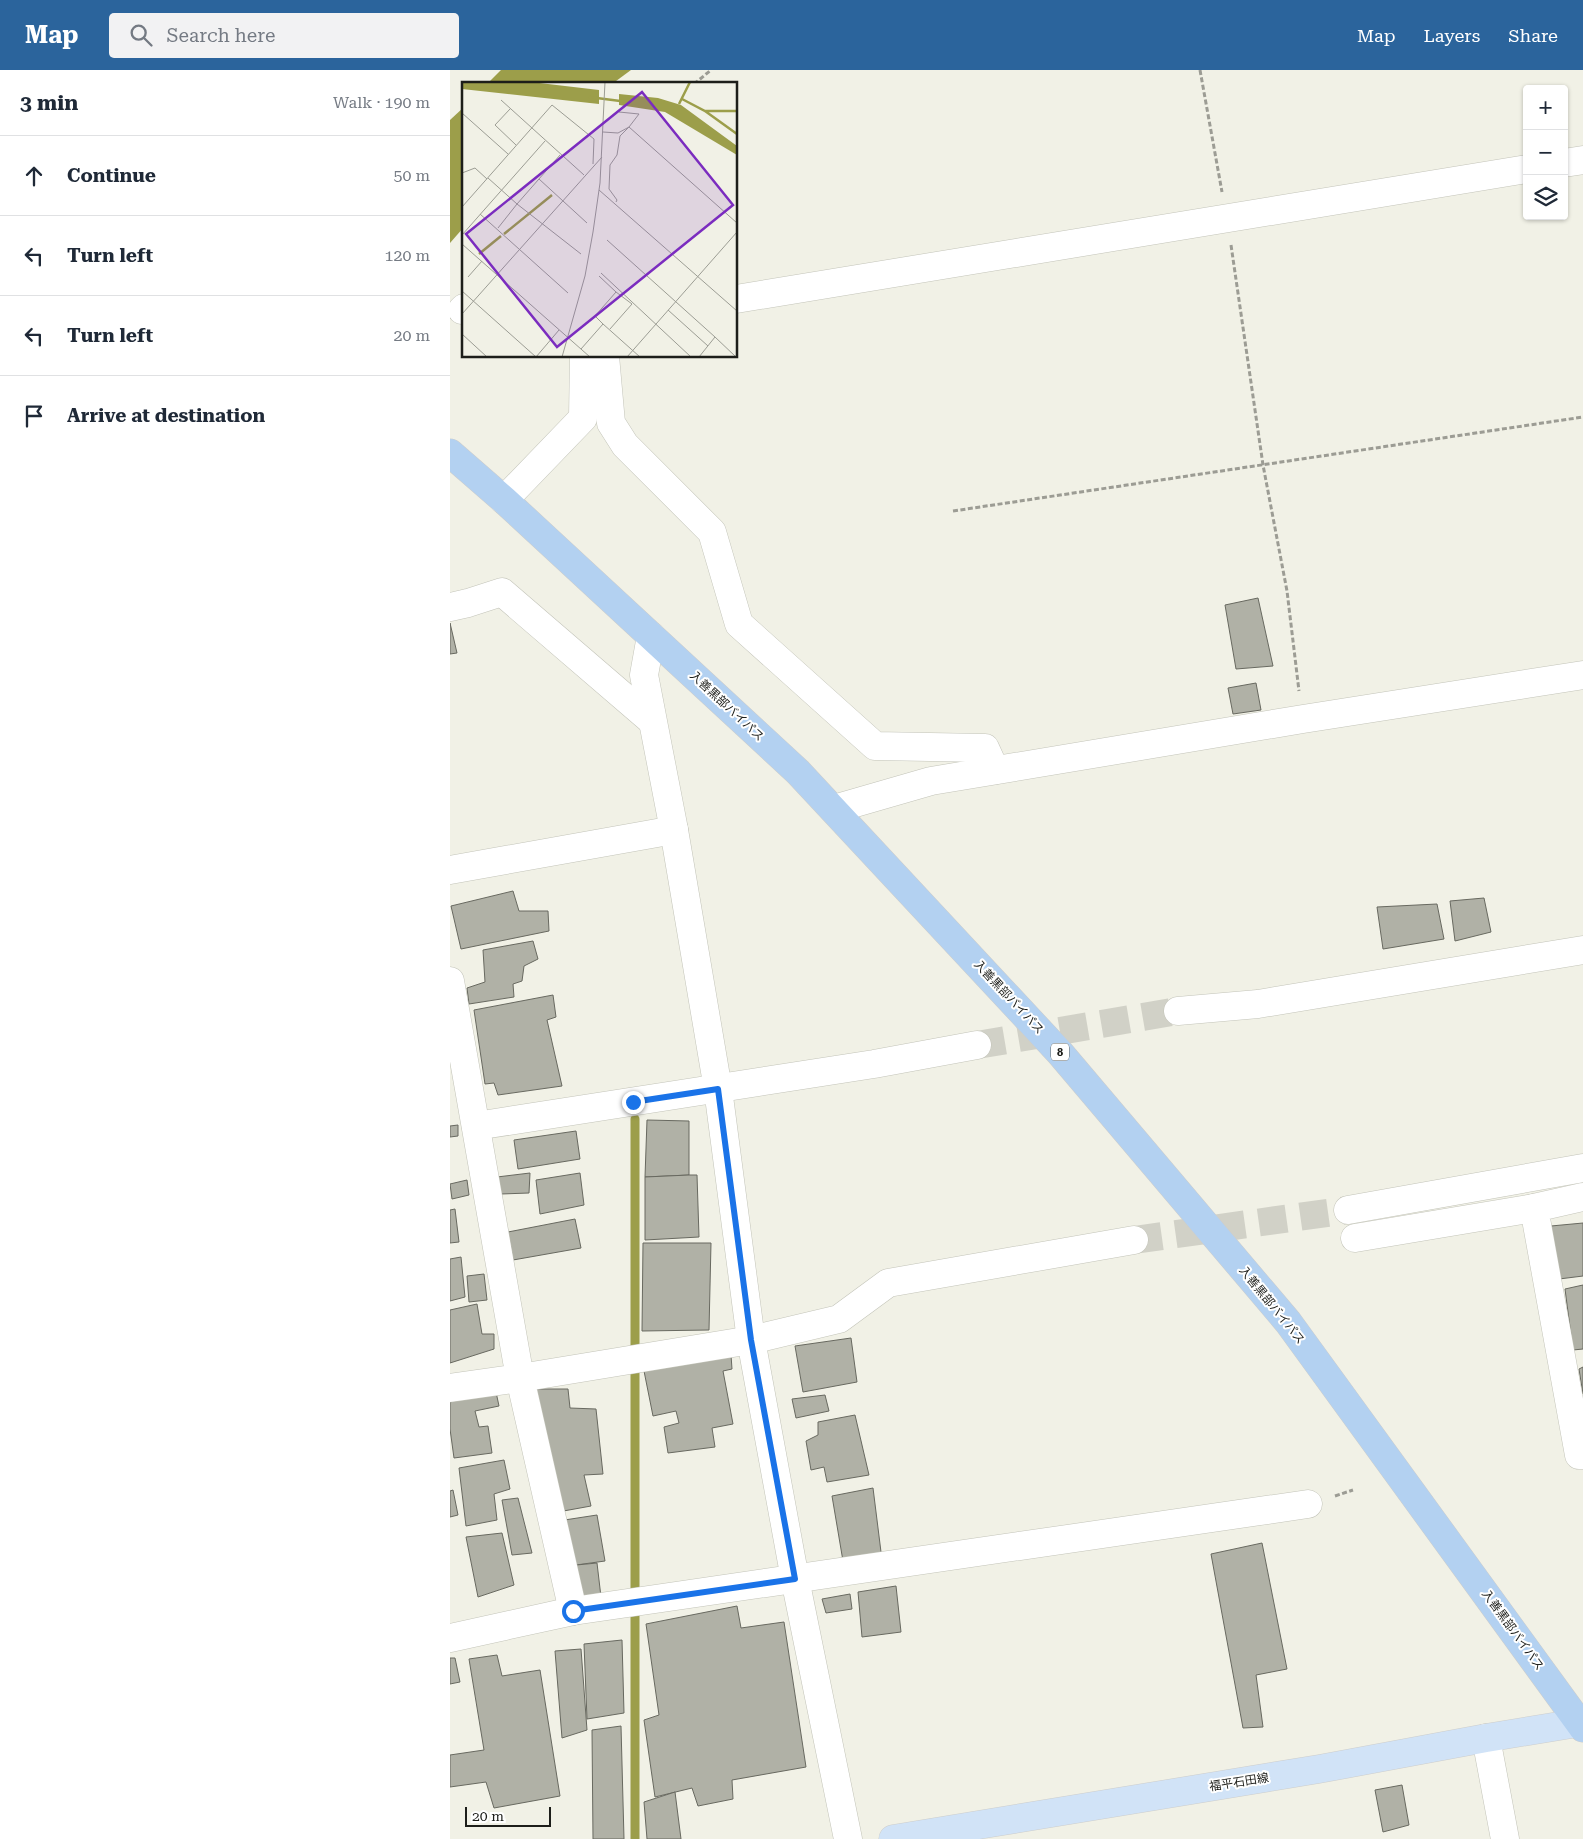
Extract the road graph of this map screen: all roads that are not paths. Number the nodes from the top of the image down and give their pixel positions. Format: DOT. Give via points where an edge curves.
graph roads {
  1 [pos="1583,160"];
  2 [pos="1568,162"];
  3 [pos="1523,171"];
  4 [pos="738,300"];
  5 [pos="584,358"];
  6 [pos="605,358"];
  7 [pos="450,453"];
  8 [pos="504,500"];
  9 [pos="450,607"];
  10 [pos="651,636"];
  11 [pos="1583,675"];
  12 [pos="652,721"];
  13 [pos="995,770"];
  14 [pos="834,809"];
  15 [pos="674,830"];
  16 [pos="450,870"];
  17 [pos="1583,950"];
  18 [pos="450,981"];
  19 [pos="1178,1011"];
  20 [pos="978,1044"];
  21 [pos="718,1089"];
  22 [pos="476,1126"];
  23 [pos="1583,1168"];
  24 [pos="1583,1197"];
  25 [pos="1534,1208"];
  26 [pos="1348,1210"];
  27 [pos="1355,1238"];
  28 [pos="1134,1240"];
  29 [pos="751,1340"];
  30 [pos="520,1378"];
  31 [pos="450,1388"];
  32 [pos="1583,1455"];
  33 [pos="1308,1504"];
  34 [pos="795,1579"];
  35 [pos="573,1611"];
  36 [pos="450,1638"];
  37 [pos="1582,1724"];
  38 [pos="1486,1738"];
  39 [pos="848,1839"];
  40 [pos="894,1839"];
  41 [pos="1505,1839"];
  1 -- 2 [label="street"];
  3 -- 4 [label="street"];
  5 -- 8 [label="street" via="583,418"];
  6 -- 13 [label="street" via="611,423 625,445 712,532 739,624 875,746 985,748"];
  7 -- 8 [label="highway, 入善黒部バイパス / 8"];
  8 -- 10 [label="highway, 入善黒部バイパス / 8"];
  9 -- 12 [label="street" via="502,592"];
  10 -- 12 [label="street" via="644,675"];
  10 -- 14 [label="highway, 入善黒部バイパス / 8"];
  11 -- 13 [label="street"];
  12 -- 15 [label="street"];
  13 -- 14 [label="street" via="931,782"];
  14 -- 37 [label="highway, 入善黒部バイパス / 8" via="1060,1053 1288,1322"];
  15 -- 16 [label="street"];
  15 -- 21 [label="street"];
  17 -- 19 [label="street" via="1258,1004"];
  18 -- 22 [label="street"];
  20 -- 21 [label="street"];
  21 -- 22 [label="street"];
  21 -- 29 [label="street"];
  22 -- 30 [label="street"];
  23 -- 26 [label="street"];
  24 -- 25 [label="street"];
  25 -- 27 [label="street"];
  25 -- 32 [label="street" via="1579,1455"];
  28 -- 29 [label="street" via="888,1283 839,1319"];
  29 -- 30 [label="street"];
  29 -- 34 [label="street"];
  30 -- 31 [label="street"];
  30 -- 35 [label="street"];
  33 -- 34 [label="street"];
  34 -- 35 [label="street"];
  34 -- 39 [label="street"];
  35 -- 36 [label="street"];
  37 -- 38 [label="main road, 福平石田線"];
  38 -- 40 [label="main road, 福平石田線"];
  38 -- 41 [label="street"];
}
